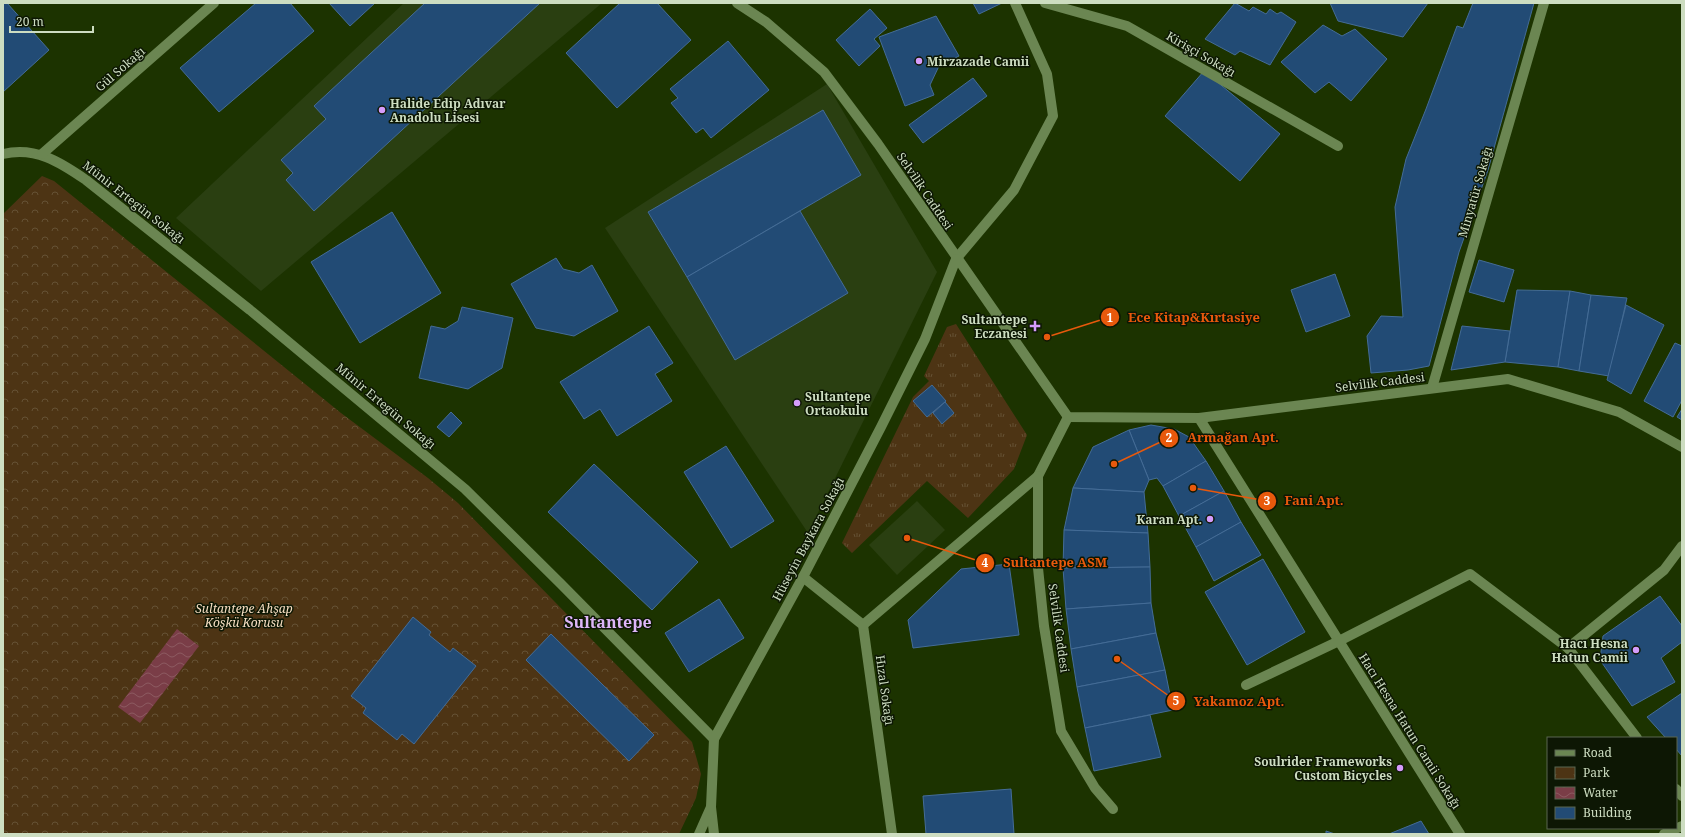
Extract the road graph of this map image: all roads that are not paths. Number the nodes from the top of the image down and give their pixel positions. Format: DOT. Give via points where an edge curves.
graph roads {
  1 [pos="214,3"];
  2 [pos="737,3"];
  3 [pos="1016,3"];
  4 [pos="1045,3"];
  5 [pos="1544,3"];
  6 [pos="1338,146"];
  7 [pos="3,154"];
  8 [pos="42,154"];
  9 [pos="956,259"];
  10 [pos="1432,388"];
  11 [pos="1068,417"];
  12 [pos="1199,418"];
  13 [pos="1682,448"];
  14 [pos="1038,476"];
  15 [pos="1682,546"];
  16 [pos="803,577"];
  17 [pos="862,625"];
  18 [pos="1339,641"];
  19 [pos="1568,648"];
  20 [pos="1246,685"];
  21 [pos="1636,737"];
  22 [pos="714,739"];
  23 [pos="711,807"];
  24 [pos="1113,809"];
  25 [pos="1675,829"];
  26 [pos="699,834"];
  27 [pos="714,834"];
  28 [pos="892,834"];
  29 [pos="1460,834"];
  30 [pos="1664,834"];
  1 -- 8 [label="street, Gül Sokağı"];
  2 -- 9 [label="street, Selvilik Caddesi" via="766,22 824,72 878,144"];
  3 -- 9 [label="street" via="1047,74 1053,116 1014,190"];
  4 -- 6 [label="street, Kirişçi Sokağı" via="1127,26"];
  5 -- 10 [label="street, Minyatür Sokağı"];
  7 -- 8 [label="street, Münir Ertegün Sokağı" via="23,151"];
  8 -- 22 [label="street, Münir Ertegün Sokağı" via="63,164 86,180 250,310 465,489"];
  9 -- 11 [label="street, Selvilik Caddesi"];
  9 -- 16 [label="street, Hüseyin Baykara Sokağı" via="925,339"];
  10 -- 12 [label="street, Selvilik Caddesi"];
  10 -- 13 [label="street, Selvilik Caddesi" via="1508,379 1619,412"];
  11 -- 12 [label="street, Selvilik Caddesi"];
  11 -- 14 [label="street, Selvilik Caddesi"];
  12 -- 18 [label="street, Hacı Hesna Hatun Camii Sokağı"];
  14 -- 17 [label="street"];
  14 -- 24 [label="street, Selvilik Caddesi" via="1038,568 1044,626 1061,731 1095,788"];
  15 -- 19 [label="street" via="1664,570"];
  16 -- 17 [label="street"];
  16 -- 22 [label="street, Hüseyin Baykara Sokağı"];
  17 -- 28 [label="street, Hızal Sokağı"];
  18 -- 19 [label="street" via="1470,574"];
  18 -- 20 [label="street"];
  18 -- 29 [label="street, Hacı Hesna Hatun Camii Sokağı"];
  19 -- 21 [label="street"];
  22 -- 23 [label="street, Hüseyin Baykara Sokağı"];
  23 -- 26 [label="street, Hüseyin Baykara Sokağı"];
  23 -- 27 [label="street"];
  25 -- 30 [label="street"];
}
